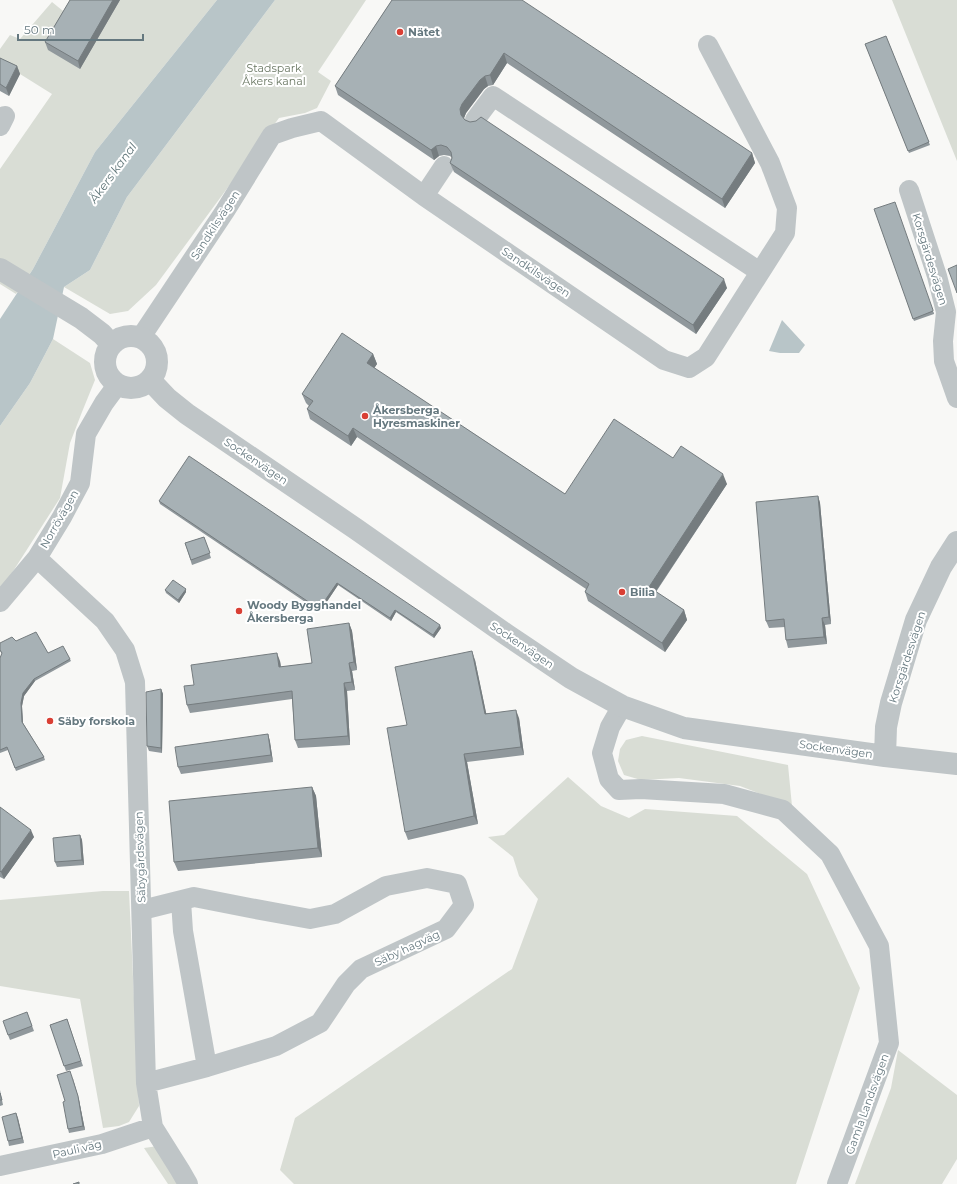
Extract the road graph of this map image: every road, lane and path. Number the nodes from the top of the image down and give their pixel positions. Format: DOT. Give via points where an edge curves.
graph roads {
  1 [pos="708,45"];
  2 [pos="475,120"];
  3 [pos="444,166"];
  4 [pos="909,190"];
  5 [pos="424,196"];
  6 [pos="0,269"];
  7 [pos="760,272"];
  8 [pos="141,337"];
  9 [pos="111,344"];
  10 [pos="150,380"];
  11 [pos="118,384"];
  12 [pos="957,398"];
  13 [pos="957,542"];
  14 [pos="37,558"];
  15 [pos="0,602"];
  16 [pos="622,706"];
  17 [pos="884,756"];
  18 [pos="957,764"];
  19 [pos="181,901"];
  20 [pos="142,910"];
  21 [pos="207,1067"];
  22 [pos="146,1083"];
  23 [pos="153,1127"];
  24 [pos="0,1166"];
  25 [pos="188,1184"];
  26 [pos="837,1184"];
  1 -- 7 [label="street, Sandkilsvägen" via="770,163 787,208 785,233"];
  2 -- 7 [label="street" via="493,96"];
  3 -- 5 [label="street"];
  4 -- 12 [label="street, Korsgärdesvägen" via="946,312 944,361"];
  5 -- 7 [label="street, Sandkilsvägen" via="664,360 689,368 706,357"];
  5 -- 8 [label="street, Sandkilsvägen" via="321,121 272,135"];
  6 -- 9 [label="street" via="82,318"];
  8 -- 9 [label="street" via="130,335"];
  8 -- 10 [label="street" via="153,346 157,356 157,366"];
  9 -- 11 [label="street" via="105,366 110,377"];
  10 -- 11 [label="street" via="142,386 132,388"];
  10 -- 16 [label="street, Sockenvägen" via="187,414 571,678"];
  11 -- 14 [label="street, Norrövägen" via="86,434 80,483"];
  13 -- 17 [label="street, Korsgärdesvägen" via="941,567 916,620 891,703"];
  14 -- 15 [label="street, Norrövägen"];
  14 -- 20 [label="street, Säbygårdsvägen" via="105,621 125,650 135,682"];
  16 -- 17 [label="street, Sockenvägen" via="684,728"];
  16 -- 26 [label="street, Gamla Landsvägen" via="610,727 602,753 609,779 620,790 724,794 783,810 830,854 879,946 889,1043"];
  17 -- 18 [label="street, Sockenvägen"];
  19 -- 20 [label="street, Säby hagväg"];
  19 -- 21 [label="street" via="183,932"];
  19 -- 21 [label="street, Säby hagväg" via="194,898 310,918 335,914 386,886 427,878 457,884 464,905 446,929 361,969 346,984 320,1023 276,1046"];
  20 -- 22 [label="street, Säbygårdsvägen"];
  21 -- 22 [label="street, Säby hagväg"];
  22 -- 23 [label="street, Säbygårdsvägen"];
  23 -- 24 [label="street, Pauli väg" via="102,1144"];
  23 -- 25 [label="street, Säbygårdsvägen"];
}
